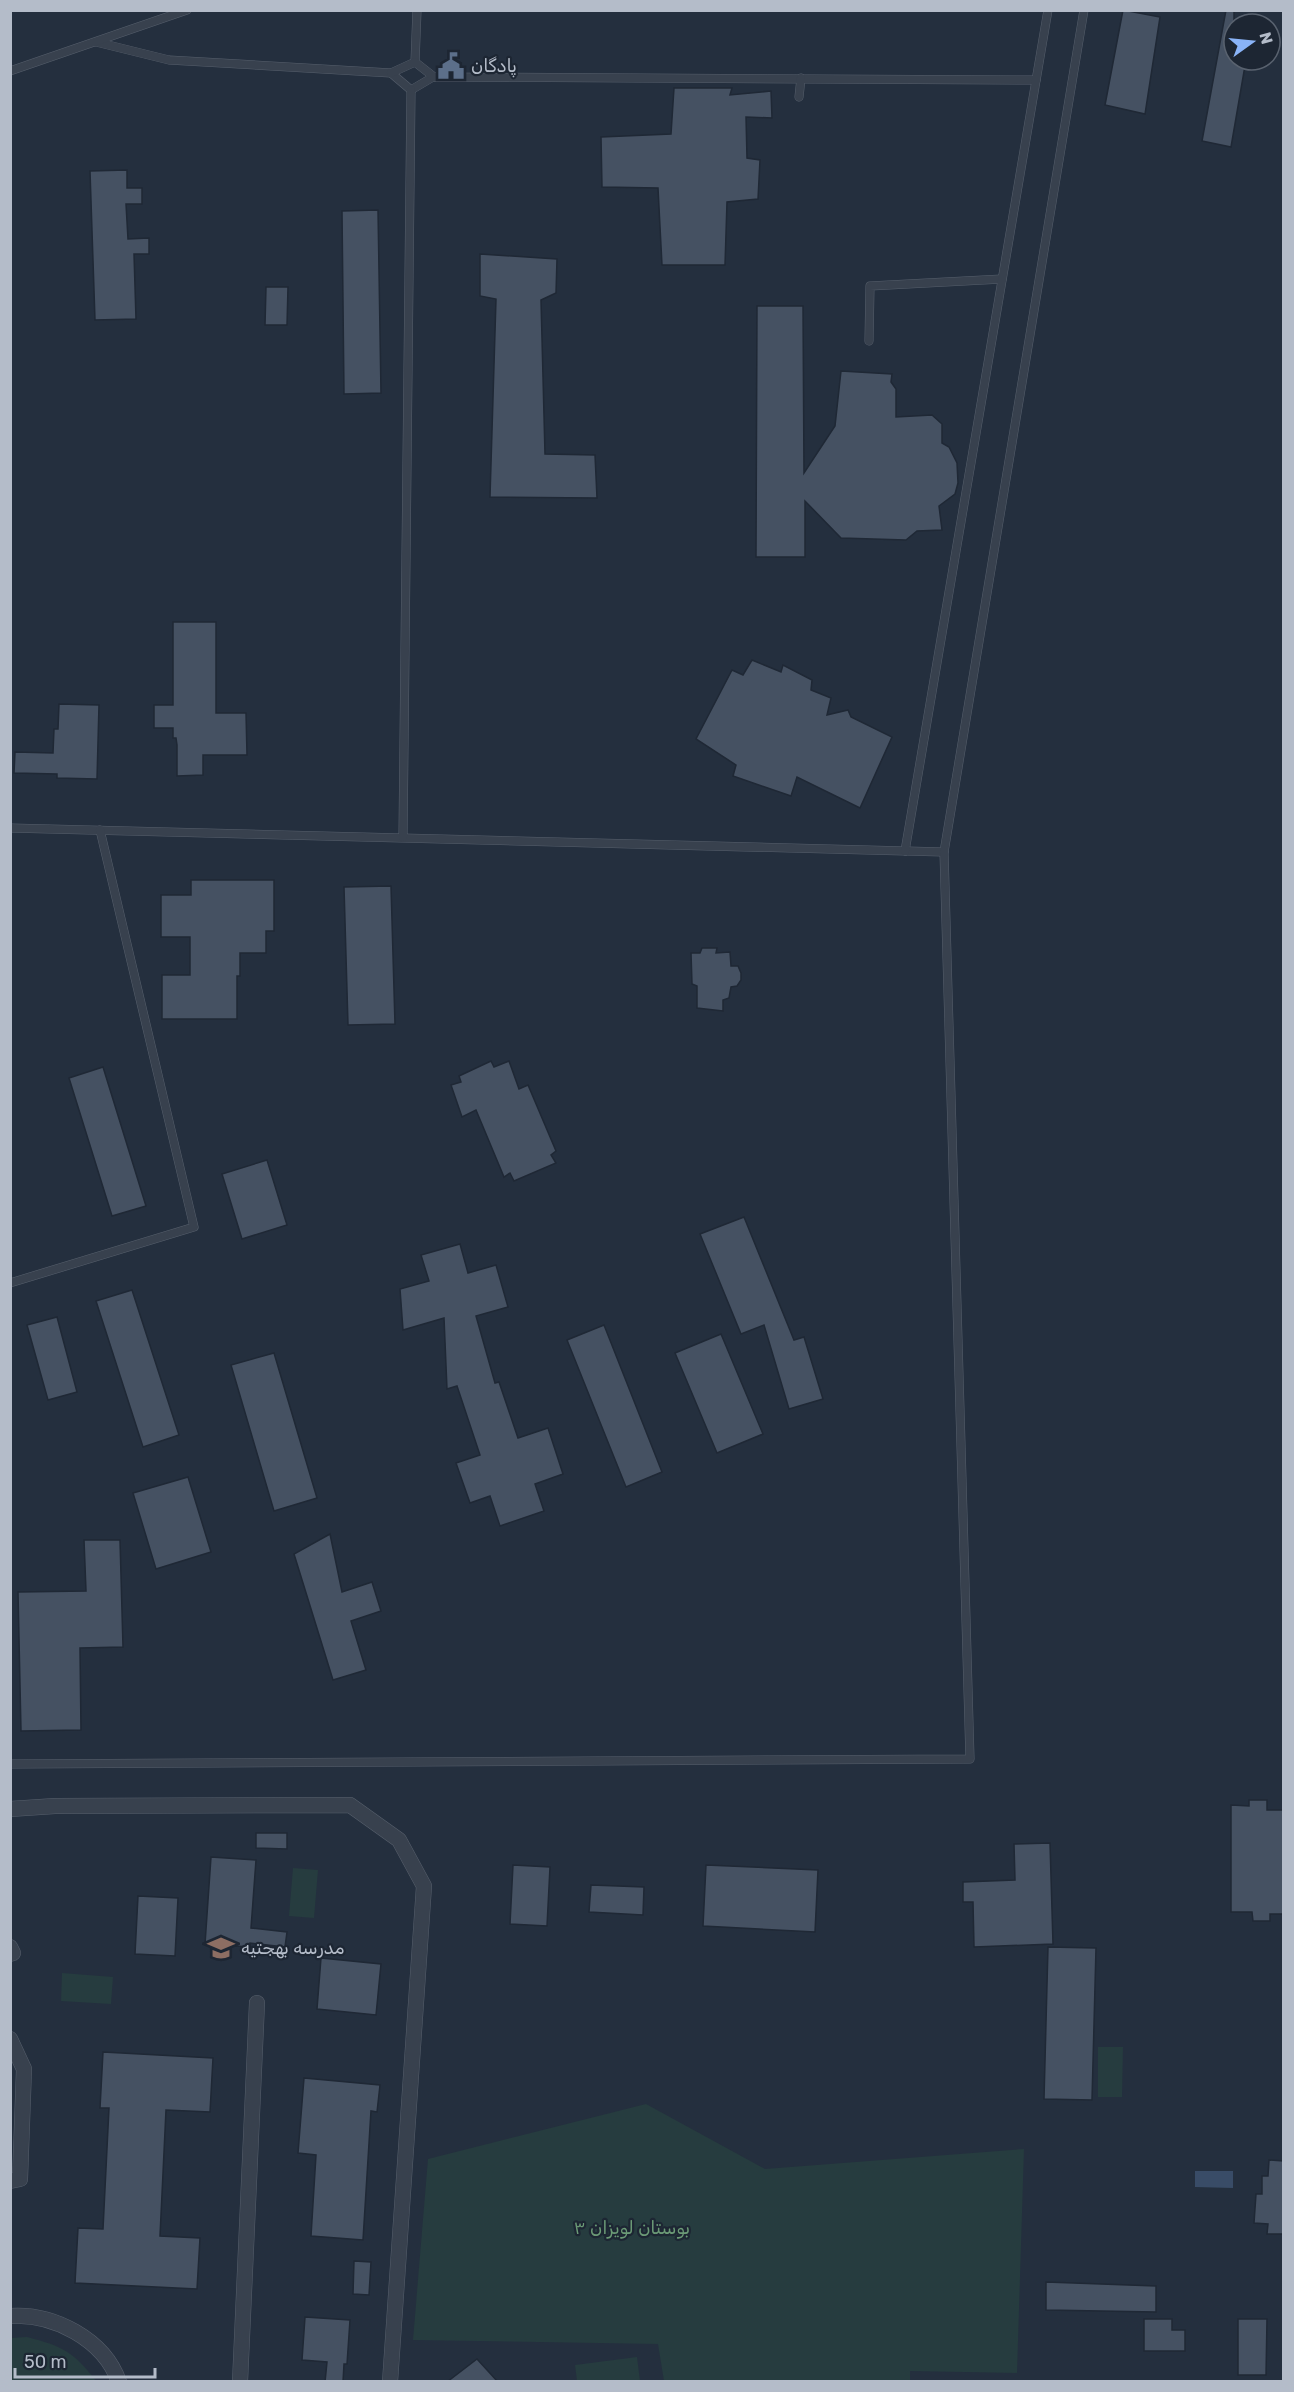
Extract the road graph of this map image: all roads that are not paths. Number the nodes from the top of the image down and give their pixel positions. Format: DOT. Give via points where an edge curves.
graph roads {
  1 [pos="187,10"];
  2 [pos="417,10"];
  3 [pos="1048,10"];
  4 [pos="1084,10"];
  5 [pos="96,42"];
  6 [pos="415,62"];
  7 [pos="10,71"];
  8 [pos="391,73"];
  9 [pos="434,77"];
  10 [pos="801,78"];
  11 [pos="1036,80"];
  12 [pos="411,90"];
  13 [pos="800,97"];
  14 [pos="1002,279"];
  15 [pos="869,341"];
  16 [pos="10,828"];
  17 [pos="100,831"];
  18 [pos="403,837"];
  19 [pos="905,851"];
  20 [pos="944,852"];
  21 [pos="10,1283"];
  22 [pos="10,1764"];
  23 [pos="10,1809"];
  24 [pos="10,1947"];
  25 [pos="10,1954"];
  26 [pos="257,2003"];
  27 [pos="10,2039"];
  28 [pos="10,2181"];
  29 [pos="10,2316"];
  30 [pos="119,2382"];
  31 [pos="240,2382"];
  32 [pos="390,2382"];
  1 -- 5 [label="lane"];
  2 -- 6 [label="lane"];
  3 -- 11 [label="lane"];
  4 -- 20 [label="lane"];
  5 -- 7 [label="lane"];
  5 -- 8 [label="lane" via="169,60"];
  6 -- 8 [label="lane"];
  6 -- 9 [label="lane"];
  8 -- 12 [label="lane"];
  9 -- 10 [label="lane"];
  9 -- 12 [label="lane"];
  10 -- 11 [label="lane"];
  10 -- 13 [label="lane"];
  11 -- 14 [label="lane"];
  12 -- 18 [label="lane"];
  14 -- 15 [label="lane" via="870,286"];
  14 -- 19 [label="lane"];
  16 -- 17 [label="lane"];
  17 -- 18 [label="lane"];
  17 -- 21 [label="lane" via="194,1227"];
  18 -- 19 [label="lane"];
  19 -- 20 [label="lane"];
  20 -- 22 [label="lane" via="969,1759"];
  23 -- 32 [label="street" via="350,1805 399,1840 424,1886"];
  24 -- 25 [label="street"];
  26 -- 31 [label="street"];
  27 -- 28 [label="street" via="24,2069 20,2179"];
  29 -- 30 [label="street" via="28,2315 63,2324 94,2345"];
}
